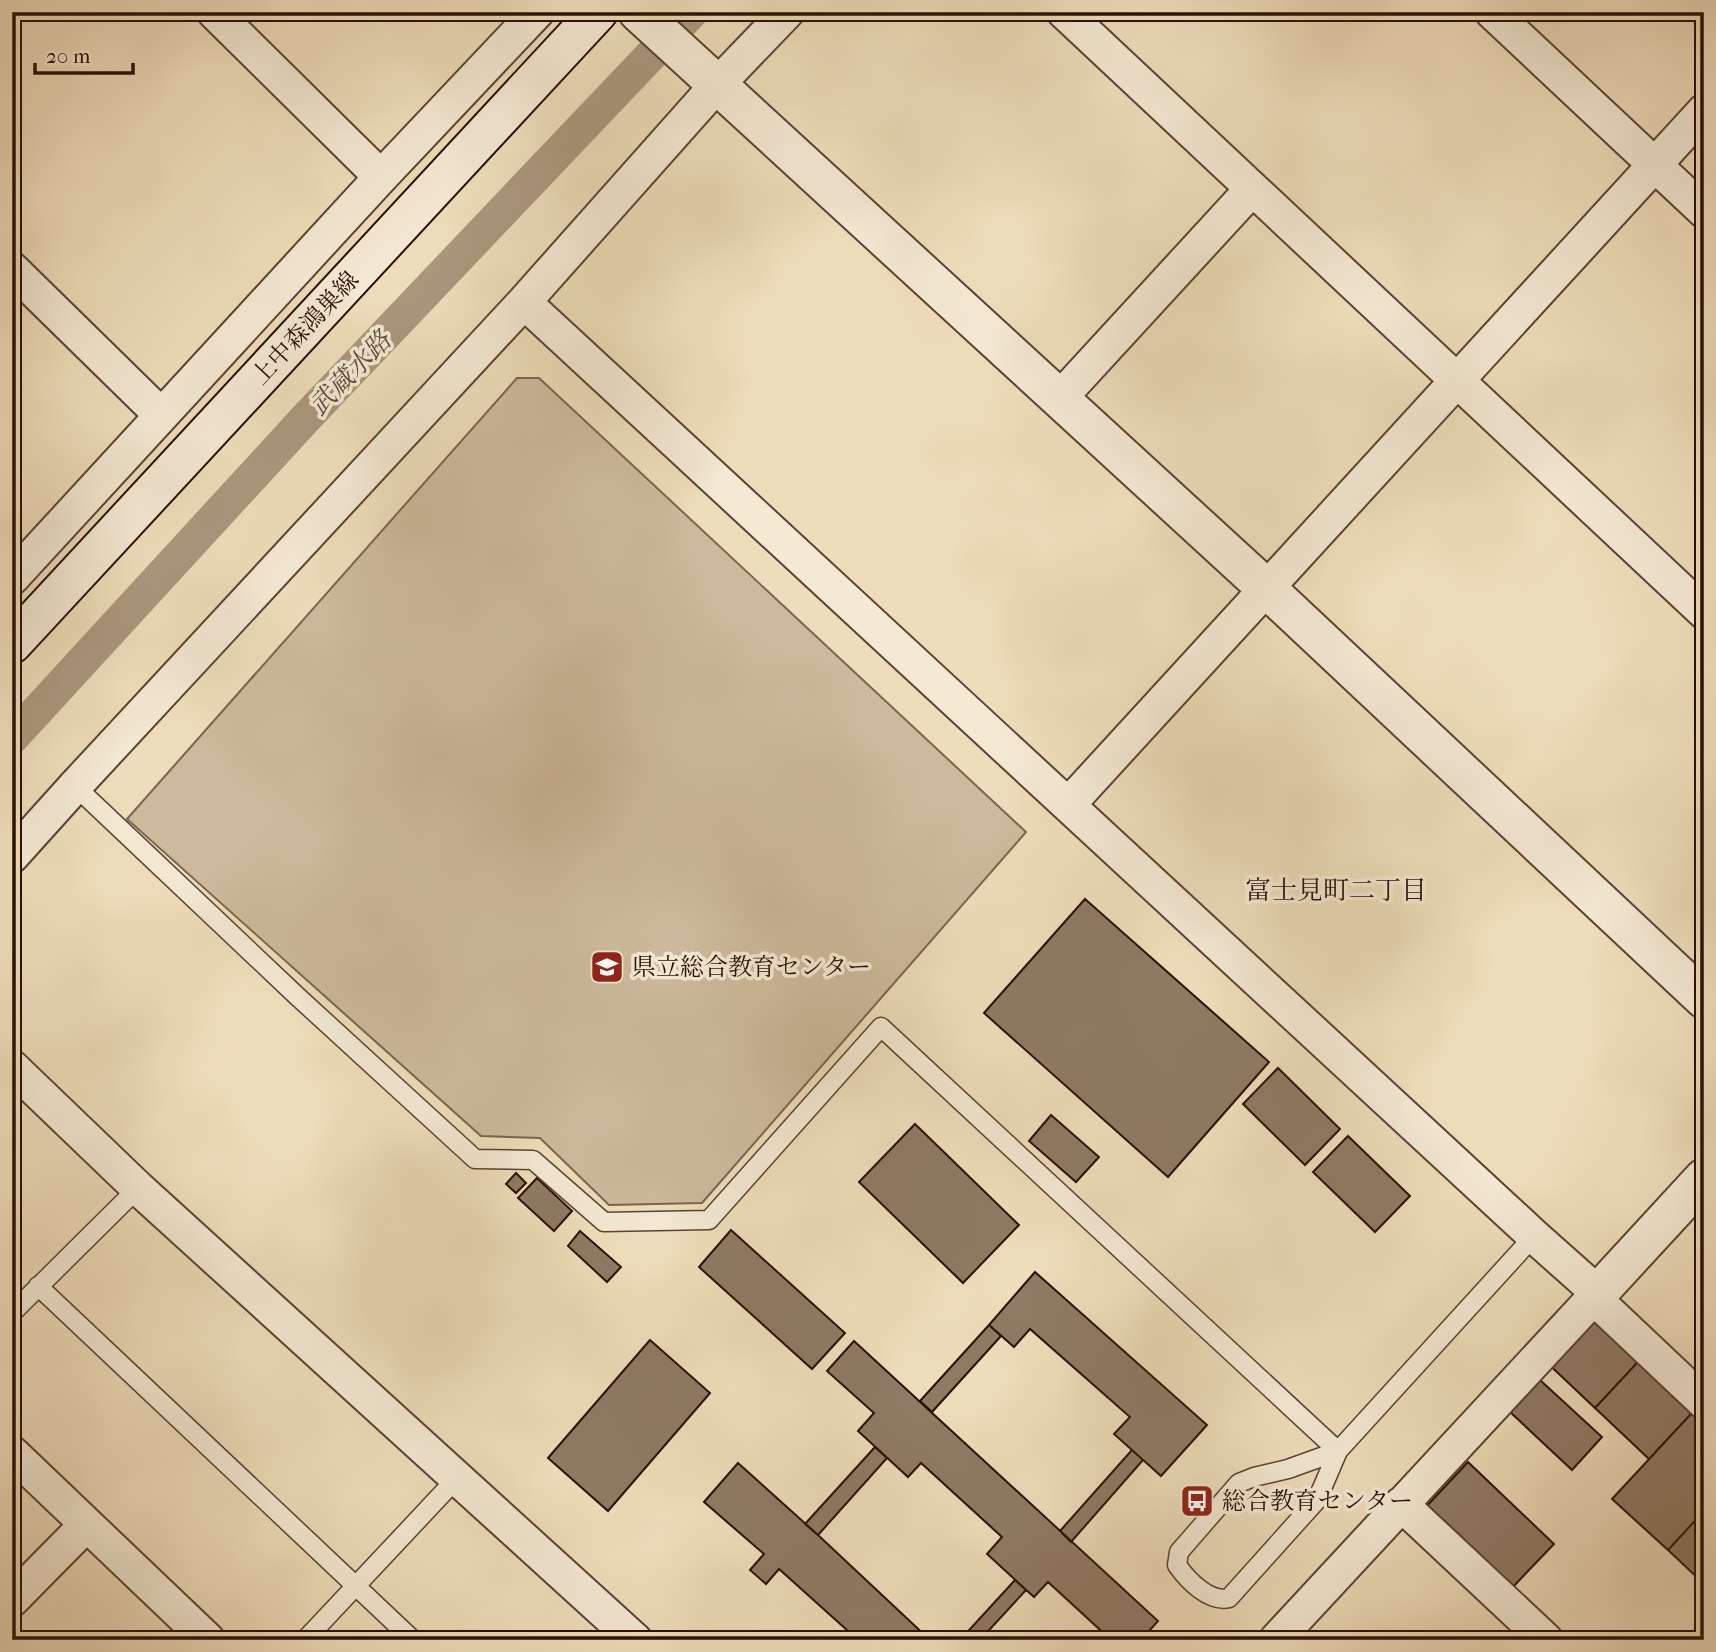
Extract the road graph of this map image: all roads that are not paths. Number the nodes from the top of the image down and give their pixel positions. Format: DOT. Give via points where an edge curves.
graph roads {
  1 [pos="214,12"];
  2 [pos="537,12"];
  3 [pos="598,12"];
  4 [pos="638,12"];
  5 [pos="787,12"];
  6 [pos="1063,12"];
  7 [pos="1492,12"];
  8 [pos="703,73"];
  9 [pos="1704,111"];
  10 [pos="1654,165"];
  11 [pos="382,177"];
  12 [pos="1252,189"];
  13 [pos="1704,211"];
  14 [pos="12,269"];
  15 [pos="524,302"];
  16 [pos="1456,382"];
  17 [pos="1059,399"];
  18 [pos="161,415"];
  19 [pos="12,578"];
  20 [pos="1267,589"];
  21 [pos="1704,612"];
  22 [pos="12,644"];
  23 [pos="75,786"];
  24 [pos="1068,805"];
  25 [pos="12,856"];
  26 [pos="1704,999"];
  27 [pos="17,1081"];
  28 [pos="1704,1178"];
  29 [pos="138,1188"];
  30 [pos="1534,1236"];
  31 [pos="38,1286"];
  32 [pos="1598,1293"];
  33 [pos="12,1313"];
  34 [pos="1704,1402"];
  35 [pos="1338,1451"];
  36 [pos="12,1453"];
  37 [pos="458,1477"];
  38 [pos="1401,1504"];
  39 [pos="86,1525"];
  40 [pos="355,1587"];
  41 [pos="12,1600"];
  42 [pos="208,1640"];
  43 [pos="305,1640"];
  44 [pos="413,1640"];
  45 [pos="635,1640"];
  46 [pos="1276,1640"];
  47 [pos="1546,1640"];
  1 -- 11 [label="street"];
  2 -- 11 [label="street"];
  3 -- 22 [label="street, 上中森鴻巣線"];
  4 -- 8 [label="street"];
  5 -- 8 [label="street"];
  6 -- 12 [label="street"];
  7 -- 10 [label="street"];
  8 -- 15 [label="street"];
  8 -- 17 [label="street"];
  9 -- 10 [label="street"];
  10 -- 13 [label="street"];
  10 -- 16 [label="street"];
  11 -- 18 [label="street"];
  12 -- 16 [label="street"];
  12 -- 17 [label="street"];
  14 -- 18 [label="street"];
  15 -- 23 [label="street"];
  15 -- 24 [label="street"];
  16 -- 20 [label="street"];
  16 -- 21 [label="street"];
  17 -- 20 [label="street"];
  18 -- 19 [label="street"];
  20 -- 24 [label="street"];
  20 -- 26 [label="street"];
  23 -- 25 [label="street"];
  23 -- 35 [label="lane" via="475,1159 533,1160 604,1222 709,1220 881,1027"];
  24 -- 30 [label="street"];
  27 -- 29 [label="street"];
  28 -- 32 [label="street"];
  29 -- 31 [label="lane"];
  29 -- 37 [label="street"];
  30 -- 32 [label="street"];
  30 -- 35 [label="lane"];
  31 -- 33 [label="lane"];
  31 -- 40 [label="lane"];
  32 -- 34 [label="street" via="1595,1300"];
  32 -- 38 [label="street"];
  35 -- 35 [label="lane" via="1317,1500 1229,1598 1210,1596 1182,1572 1177,1565 1179,1552 1238,1483"];
  36 -- 39 [label="street"];
  37 -- 40 [label="lane"];
  37 -- 45 [label="street"];
  38 -- 46 [label="street"];
  38 -- 47 [label="street"];
  39 -- 41 [label="street"];
  39 -- 42 [label="street"];
  40 -- 43 [label="lane"];
  40 -- 44 [label="lane"];
}
